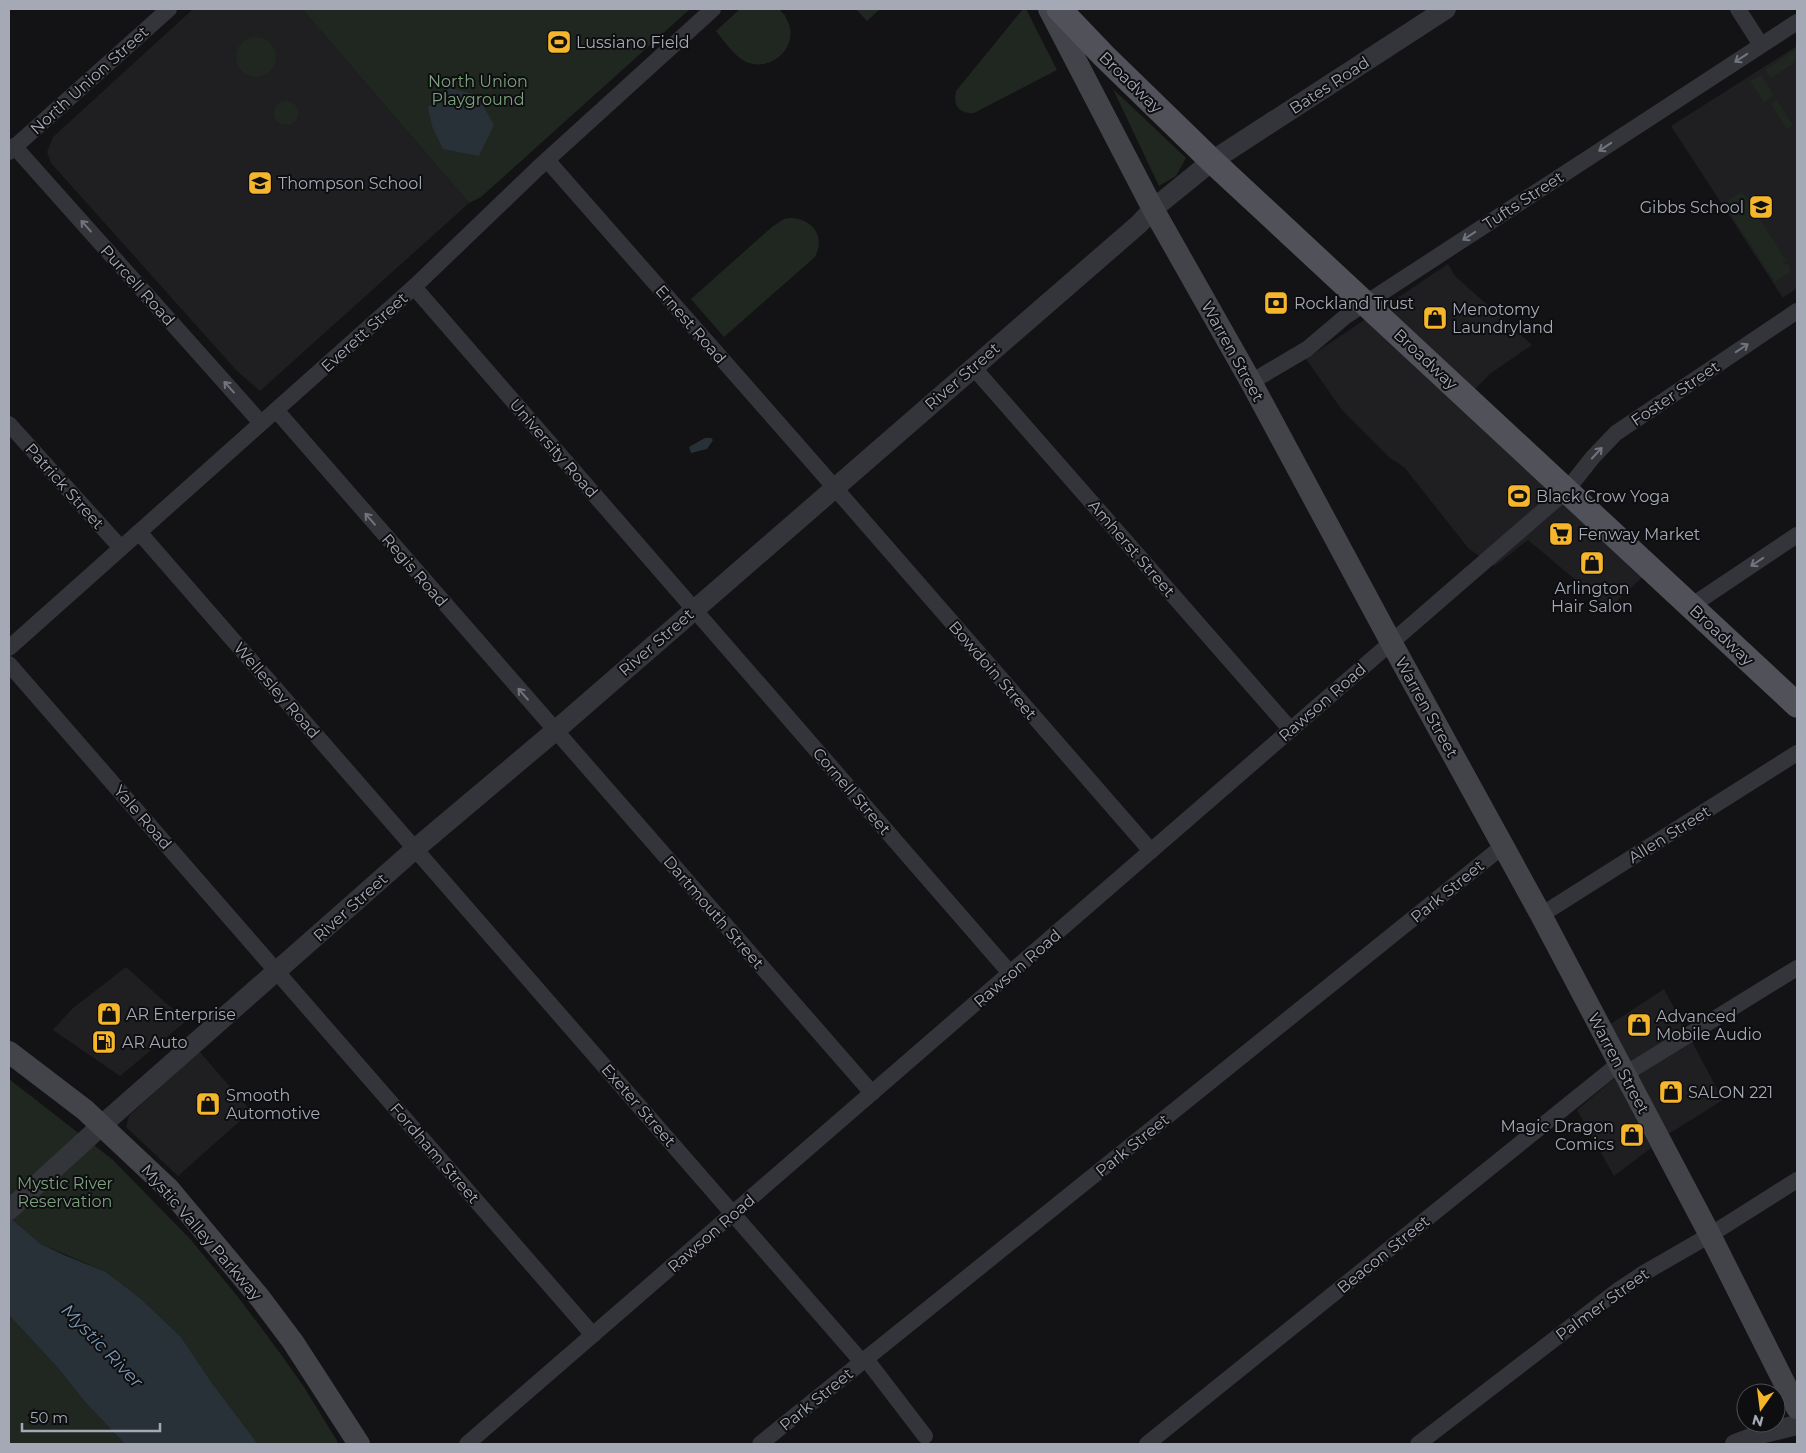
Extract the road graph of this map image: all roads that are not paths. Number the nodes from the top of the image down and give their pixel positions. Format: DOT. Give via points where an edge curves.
graph roads {
  1 [pos="169,9"];
  2 [pos="713,9"];
  3 [pos="1049,9"];
  4 [pos="1059,9"];
  5 [pos="1446,9"];
  6 [pos="1738,9"];
  7 [pos="1797,22"];
  8 [pos="1761,45"];
  9 [pos="11,149"];
  10 [pos="546,160"];
  11 [pos="1212,161"];
  12 [pos="1153,209"];
  13 [pos="414,287"];
  14 [pos="1366,303"];
  15 [pos="1797,311"];
  16 [pos="973,367"];
  17 [pos="1252,382"];
  18 [pos="276,410"];
  19 [pos="261,423"];
  20 [pos="9,424"];
  21 [pos="834,488"];
  22 [pos="1566,491"];
  23 [pos="139,532"];
  24 [pos="1797,535"];
  25 [pos="121,548"];
  26 [pos="1691,606"];
  27 [pos="694,609"];
  28 [pos="1391,642"];
  29 [pos="9,648"];
  30 [pos="9,664"];
  31 [pos="1797,705"];
  32 [pos="555,730"];
  33 [pos="1291,730"];
  34 [pos="1797,752"];
  35 [pos="1503,846"];
  36 [pos="415,849"];
  37 [pos="1151,851"];
  38 [pos="1541,915"];
  39 [pos="1797,968"];
  40 [pos="278,971"];
  41 [pos="1010,973"];
  42 [pos="9,1052"];
  43 [pos="1622,1068"];
  44 [pos="872,1093"];
  45 [pos="102,1125"];
  46 [pos="1797,1180"];
  47 [pos="14,1205"];
  48 [pos="733,1214"];
  49 [pos="1710,1235"];
  50 [pos="593,1335"];
  51 [pos="864,1360"];
  52 [pos="1797,1408"];
  53 [pos="1797,1425"];
  54 [pos="925,1436"];
  55 [pos="359,1444"];
  56 [pos="467,1444"];
  57 [pos="760,1444"];
  58 [pos="1147,1444"];
  59 [pos="1418,1444"];
  60 [pos="1735,1444"];
  1 -- 9 [label="street, North Union Street"];
  2 -- 10 [label="street, Everett Street"];
  3 -- 12 [label="main road, Warren Street"];
  4 -- 11 [label="main road, Broadway"];
  5 -- 11 [label="street, Bates Road"];
  6 -- 8 [label="street"];
  7 -- 8 [label="street, Tufts Street"];
  8 -- 14 [label="street, Tufts Street, one-way"];
  19 -- 9 [label="street, Purcell Road, one-way"];
  10 -- 13 [label="street, Everett Street"];
  10 -- 21 [label="street, Ernest Road"];
  11 -- 12 [label="street, River Street"];
  11 -- 14 [label="main road, Broadway"];
  12 -- 16 [label="street, River Street"];
  12 -- 17 [label="main road, Warren Street"];
  13 -- 18 [label="street, Everett Street"];
  13 -- 27 [label="street, University Road"];
  14 -- 17 [label="street, Tufts Street" via="1339,320 1307,348"];
  14 -- 22 [label="main road, Broadway"];
  22 -- 15 [label="street, Foster Street, one-way" via="1616,433"];
  16 -- 21 [label="street, River Street"];
  16 -- 33 [label="street, Amherst Street"];
  17 -- 28 [label="main road, Warren Street"];
  18 -- 19 [label="street, Everett Street"];
  32 -- 18 [label="street, Regis Road, one-way"];
  19 -- 23 [label="street, Everett Street"];
  20 -- 25 [label="street, Patrick Street"];
  21 -- 27 [label="street, River Street"];
  21 -- 37 [label="street, Bowdoin Street"];
  22 -- 26 [label="main road, Broadway"];
  22 -- 28 [label="street, Rawson Road"];
  23 -- 25 [label="street, Everett Street"];
  23 -- 36 [label="street, Wellesley Road"];
  24 -- 26 [label="street, one-way"];
  25 -- 29 [label="street, Everett Street"];
  26 -- 31 [label="main road, Broadway"];
  27 -- 32 [label="street, River Street"];
  27 -- 41 [label="street, Cornell Street"];
  28 -- 33 [label="street, Rawson Road"];
  28 -- 35 [label="main road, Warren Street"];
  30 -- 40 [label="street, Yale Road"];
  32 -- 36 [label="street, River Street"];
  32 -- 44 [label="street, Dartmouth Street"];
  33 -- 37 [label="street, Rawson Road"];
  34 -- 38 [label="street, Allen Street"];
  35 -- 38 [label="main road, Warren Street"];
  35 -- 51 [label="street, Park Street"];
  36 -- 40 [label="street, River Street"];
  36 -- 48 [label="street, Exeter Street"];
  37 -- 41 [label="street, Rawson Road"];
  38 -- 43 [label="main road, Warren Street"];
  39 -- 43 [label="street, Beacon Street"];
  40 -- 45 [label="street, River Street"];
  40 -- 50 [label="street, Fordham Street"];
  41 -- 44 [label="street, Rawson Road"];
  42 -- 45 [label="main road, Mystic Valley Parkway"];
  43 -- 49 [label="main road, Warren Street"];
  43 -- 58 [label="street, Beacon Street"];
  44 -- 48 [label="street, Rawson Road"];
  45 -- 47 [label="street, River Street"];
  45 -- 55 [label="main road, Mystic Valley Parkway" via="217,1244 293,1342"];
  46 -- 49 [label="street, Palmer Street"];
  48 -- 50 [label="street, Rawson Road"];
  48 -- 51 [label="street, Exeter Street"];
  49 -- 52 [label="main road, Warren Street"];
  49 -- 59 [label="street, Palmer Street" via="1617,1291"];
  50 -- 56 [label="street, Rawson Road"];
  51 -- 54 [label="street, Exeter Street"];
  51 -- 57 [label="street, Park Street"];
  53 -- 60 [label="street"];
}
